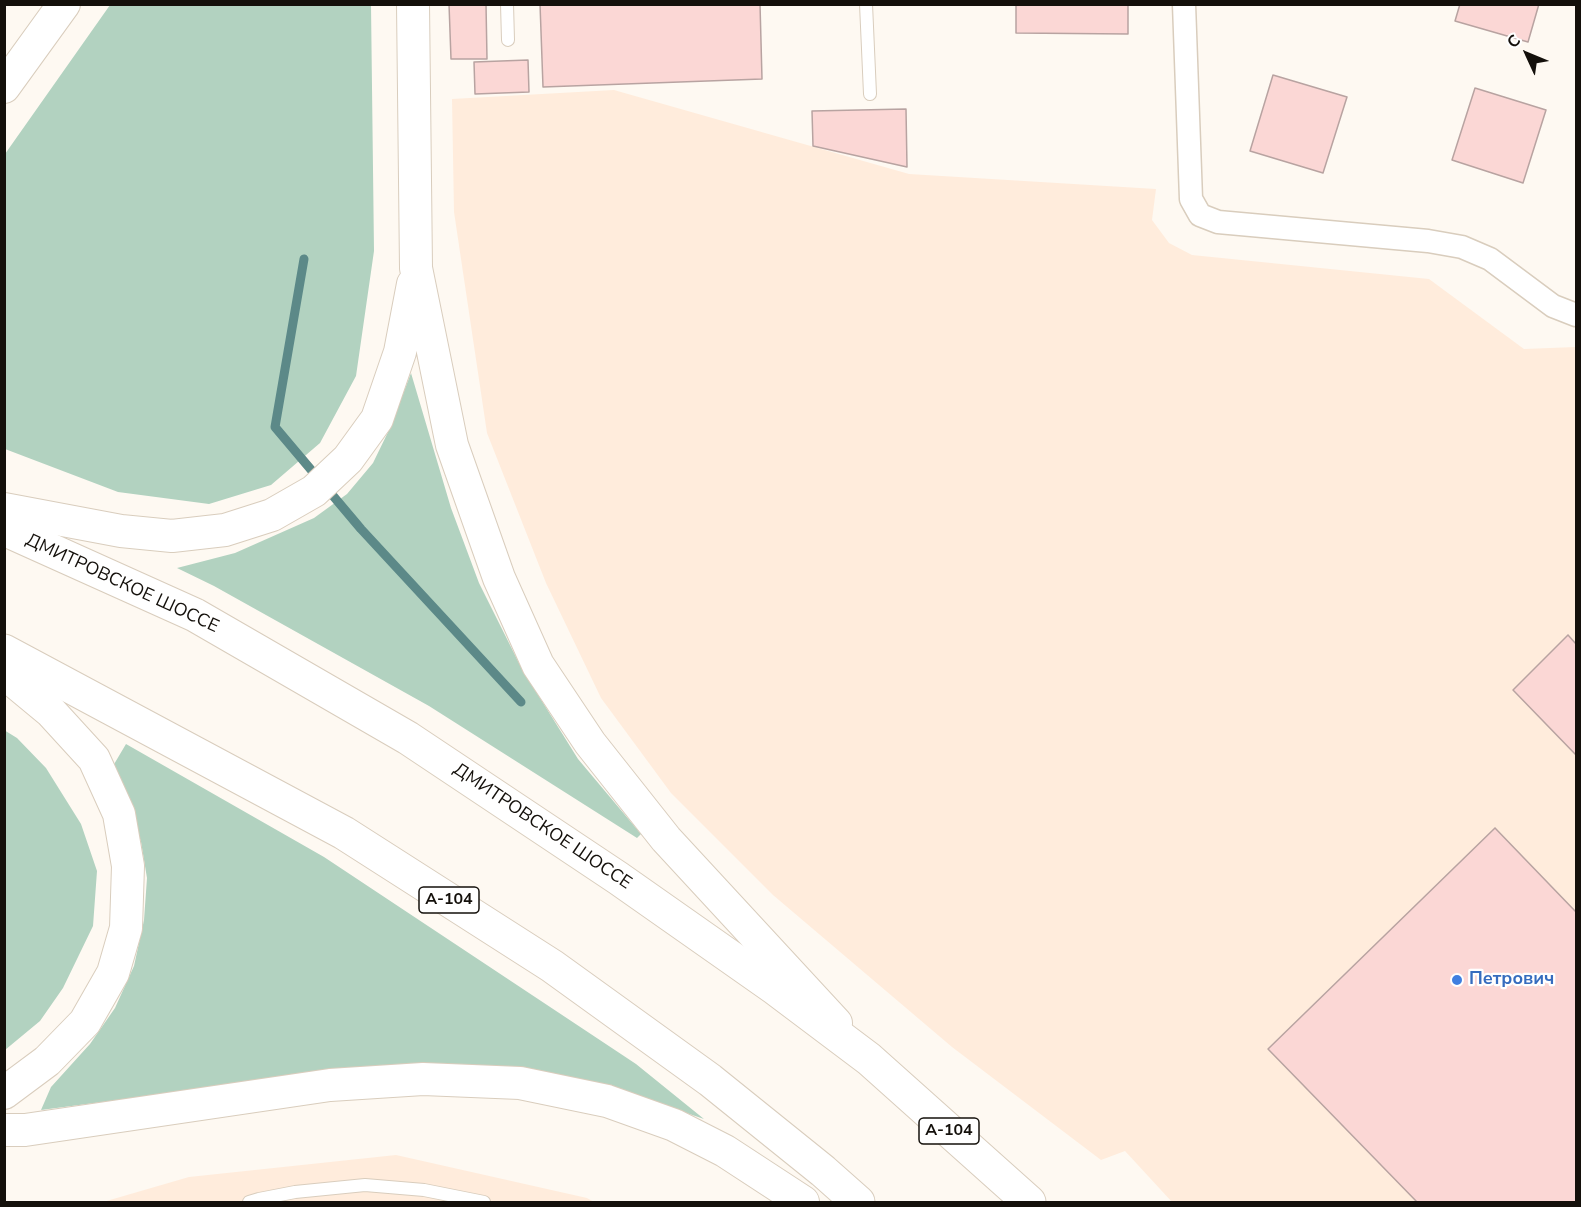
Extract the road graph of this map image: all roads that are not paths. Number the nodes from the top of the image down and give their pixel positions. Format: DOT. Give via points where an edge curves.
graph roads {
  1 [pos="64,4"];
  2 [pos="413,4"];
  3 [pos="507,4"];
  4 [pos="866,4"];
  5 [pos="1184,4"];
  6 [pos="508,40"];
  7 [pos="4,87"];
  8 [pos="870,93"];
  9 [pos="416,268"];
  10 [pos="1576,315"];
  11 [pos="4,509"];
  12 [pos="4,529"];
  13 [pos="4,651"];
  14 [pos="4,673"];
  15 [pos="869,1059"];
  16 [pos="4,1093"];
  17 [pos="4,1130"];
  18 [pos="249,1203"];
  19 [pos="484,1203"];
  20 [pos="803,1203"];
  21 [pos="858,1203"];
  22 [pos="1029,1203"];
  1 -- 7 [label="main road"];
  2 -- 9 [label="main road, А-104"];
  3 -- 6 [label="lane"];
  4 -- 8 [label="lane"];
  5 -- 10 [label="street" via="1191,199 1200,215 1218,222 1462,247 1490,259 1554,306"];
  9 -- 11 [label="main road, А-104" via="400,352 377,419 348,459 314,491 272,515 225,530 172,536 121,531"];
  9 -- 15 [label="main road, А-104" via="452,445 499,578 538,665 590,743 666,839"];
  12 -- 15 [label="highway, ДМИТРОВСКОЕ ШОССЕ / А-104" via="195,615 408,738 627,884"];
  13 -- 21 [label="highway, А-104" via="344,833 552,966 710,1080"];
  14 -- 16 [label="main road" via="51,712 94,759 120,814 128,867 126,928 113,973 85,1022 47,1061"];
  15 -- 22 [label="highway, ДМИТРОВСКОЕ ШОССЕ / А-104"];
  17 -- 20 [label="main road" via="330,1086 423,1079 520,1083 607,1101 674,1125 725,1151"];
  18 -- 19 [label="lane" via="295,1192 365,1185 424,1190"];
}
